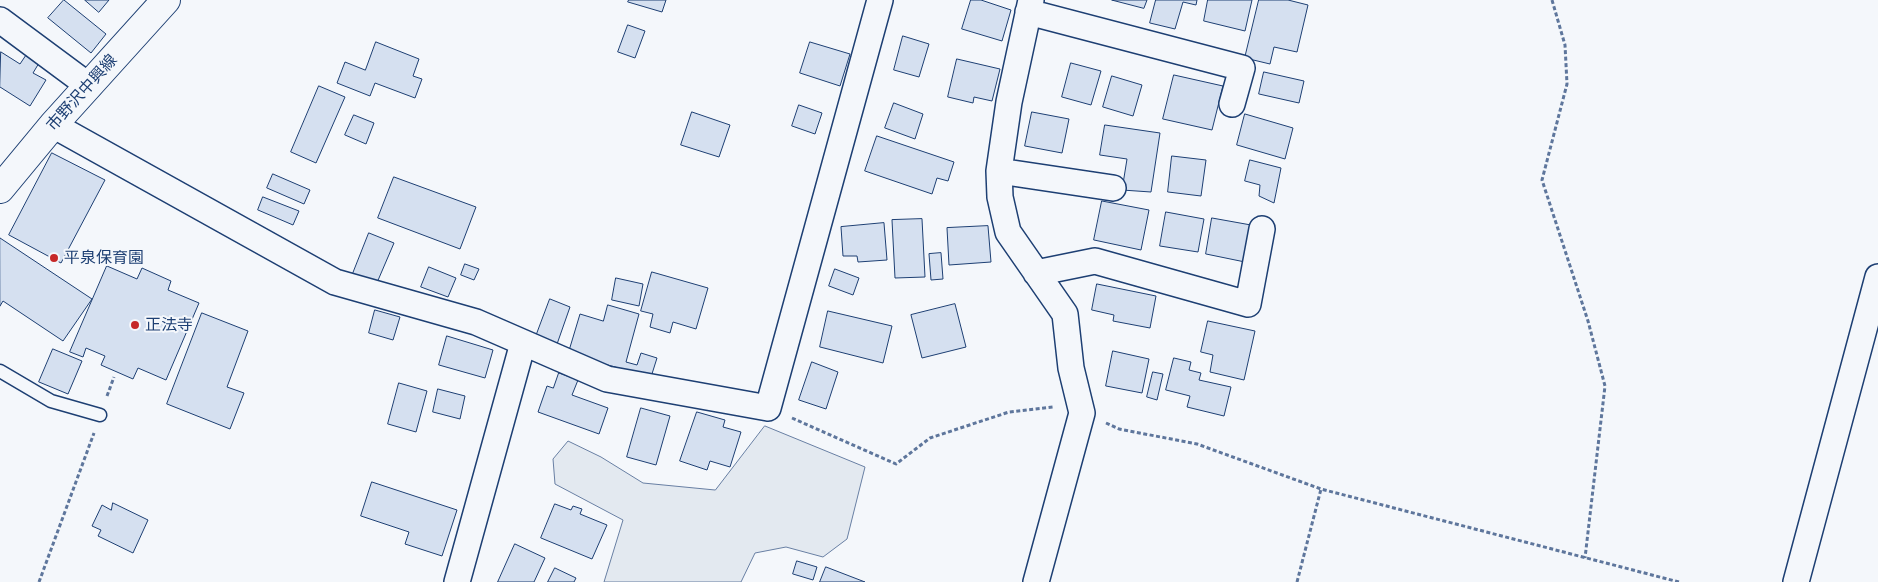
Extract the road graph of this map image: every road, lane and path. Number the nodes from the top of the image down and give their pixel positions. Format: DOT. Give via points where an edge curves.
graph roads {
  1 [pos="166,0"];
  2 [pos="880,0"];
  3 [pos="1552,0"];
  4 [pos="1029,6"];
  5 [pos="0,20"];
  6 [pos="89,86"];
  7 [pos="1232,104"];
  8 [pos="53,125"];
  9 [pos="1000,171"];
  10 [pos="1113,188"];
  11 [pos="0,189"];
  12 [pos="1262,229"];
  13 [pos="1036,273"];
  14 [pos="1878,277"];
  15 [pos="523,343"];
  16 [pos="0,371"];
  17 [pos="114,378"];
  18 [pos="768,408"];
  19 [pos="1082,413"];
  20 [pos="100,415"];
  21 [pos="1321,489"];
  22 [pos="1585,558"];
  23 [pos="39,582"];
  24 [pos="457,582"];
  25 [pos="1036,582"];
  26 [pos="1297,582"];
  27 [pos="1680,582"];
  28 [pos="1796,582"];
  1 -- 6 [label="main road, 市野沢中興線"];
  2 -- 18 [label="street"];
  3 -- 22 [label="path" via="1565,45 1566,84 1542,180 1588,321 1605,386"];
  4 -- 7 [label="street" via="1242,68"];
  4 -- 9 [label="street" via="1009,102"];
  5 -- 6 [label="street"];
  6 -- 8 [label="main road, 市野沢中興線"];
  8 -- 11 [label="main road, 市野沢中興線"];
  8 -- 15 [label="street" via="335,282 476,322"];
  9 -- 10 [label="street"];
  9 -- 13 [label="street" via="1000,197 1008,232"];
  12 -- 13 [label="street" via="1248,304 1095,261"];
  13 -- 19 [label="street" via="1065,314 1071,368"];
  14 -- 28 [label="street"];
  15 -- 18 [label="street" via="607,379"];
  15 -- 24 [label="street"];
  16 -- 20 [label="lane" via="51,401"];
  17 -- 20 [label="path"];
  18 -- 19 [label="path" via="896,464 930,438 1009,412 1050,406"];
  19 -- 21 [label="path" via="1119,429 1197,444"];
  19 -- 25 [label="street"];
  20 -- 23 [label="path"];
  21 -- 22 [label="path"];
  21 -- 26 [label="path"];
  22 -- 27 [label="path"];
}
